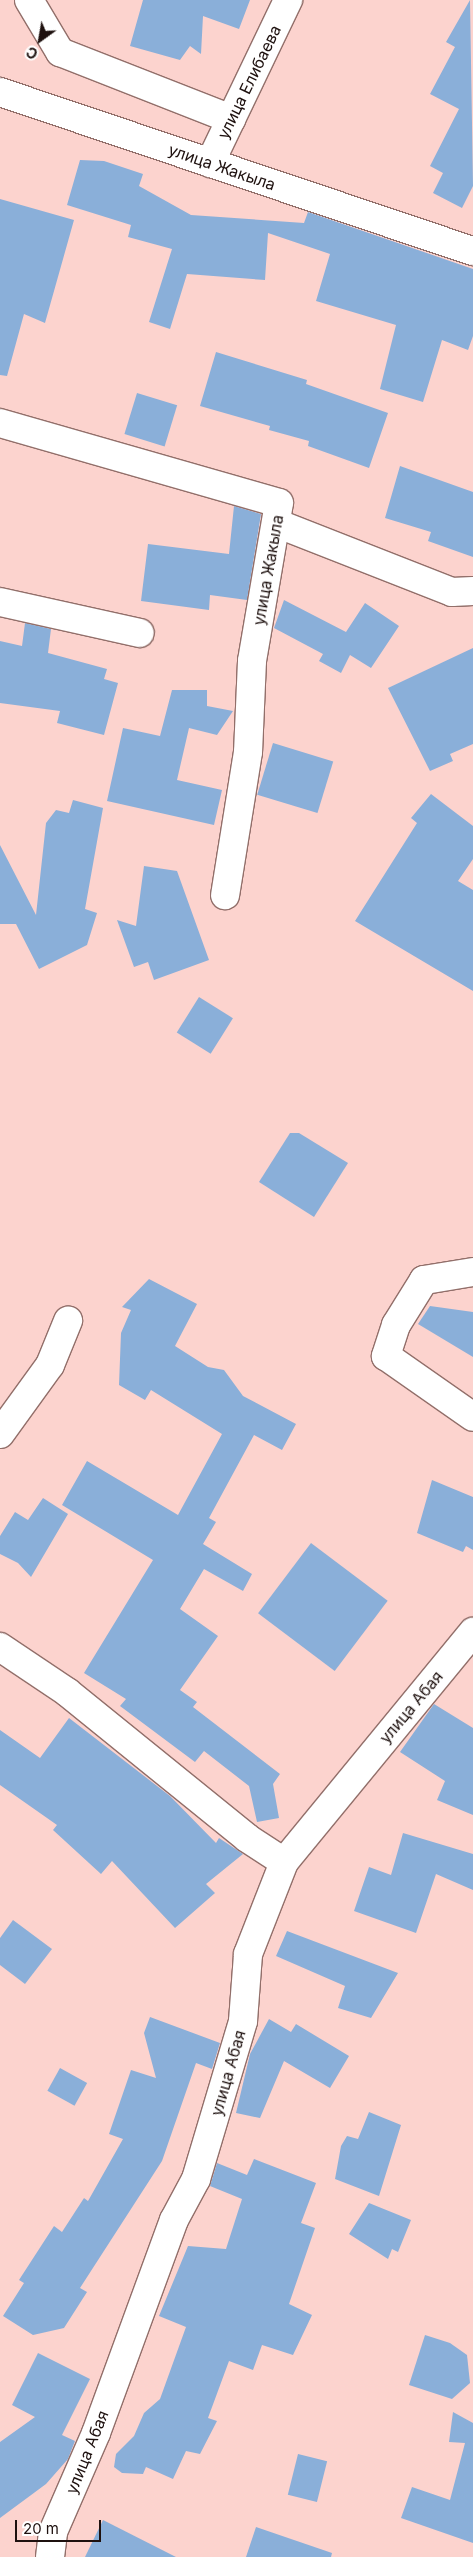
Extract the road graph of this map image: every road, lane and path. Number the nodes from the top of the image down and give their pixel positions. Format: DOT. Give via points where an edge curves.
graph roads {
  1 [pos="29,0"];
  2 [pos="288,0"];
  3 [pos="0,92"];
  4 [pos="231,119"];
  5 [pos="210,163"];
  6 [pos="473,251"];
  7 [pos="0,423"];
  8 [pos="276,523"];
  9 [pos="473,590"];
  10 [pos="0,602"];
  11 [pos="140,633"];
  12 [pos="225,895"];
  13 [pos="473,1272"];
  14 [pos="68,1321"];
  15 [pos="473,1417"];
  16 [pos="0,1434"];
  17 [pos="473,1632"];
  18 [pos="2,1651"];
  19 [pos="284,1862"];
  20 [pos="50,2557"];
  1 -- 4 [label="street" via="60,52"];
  2 -- 4 [label="street, улица Елибаева"];
  3 -- 5 [label="street, улица Жакыла"];
  4 -- 5 [label="street, улица Елибаева"];
  5 -- 6 [label="street, улица Жакыла"];
  7 -- 8 [label="street, улица Жакыла" via="279,503"];
  8 -- 9 [label="street" via="452,592"];
  8 -- 12 [label="street, улица Жакыла" via="252,661 248,752"];
  10 -- 11 [label="street"];
  13 -- 15 [label="street" via="424,1280 396,1325 386,1356"];
  14 -- 16 [label="street" via="50,1364"];
  17 -- 19 [label="street, улица Абая"];
  18 -- 19 [label="street" via="67,1692 247,1838"];
  19 -- 20 [label="street, улица Абая" via="248,1954 243,2021 196,2179 174,2220 96,2433 54,2532"];
}
